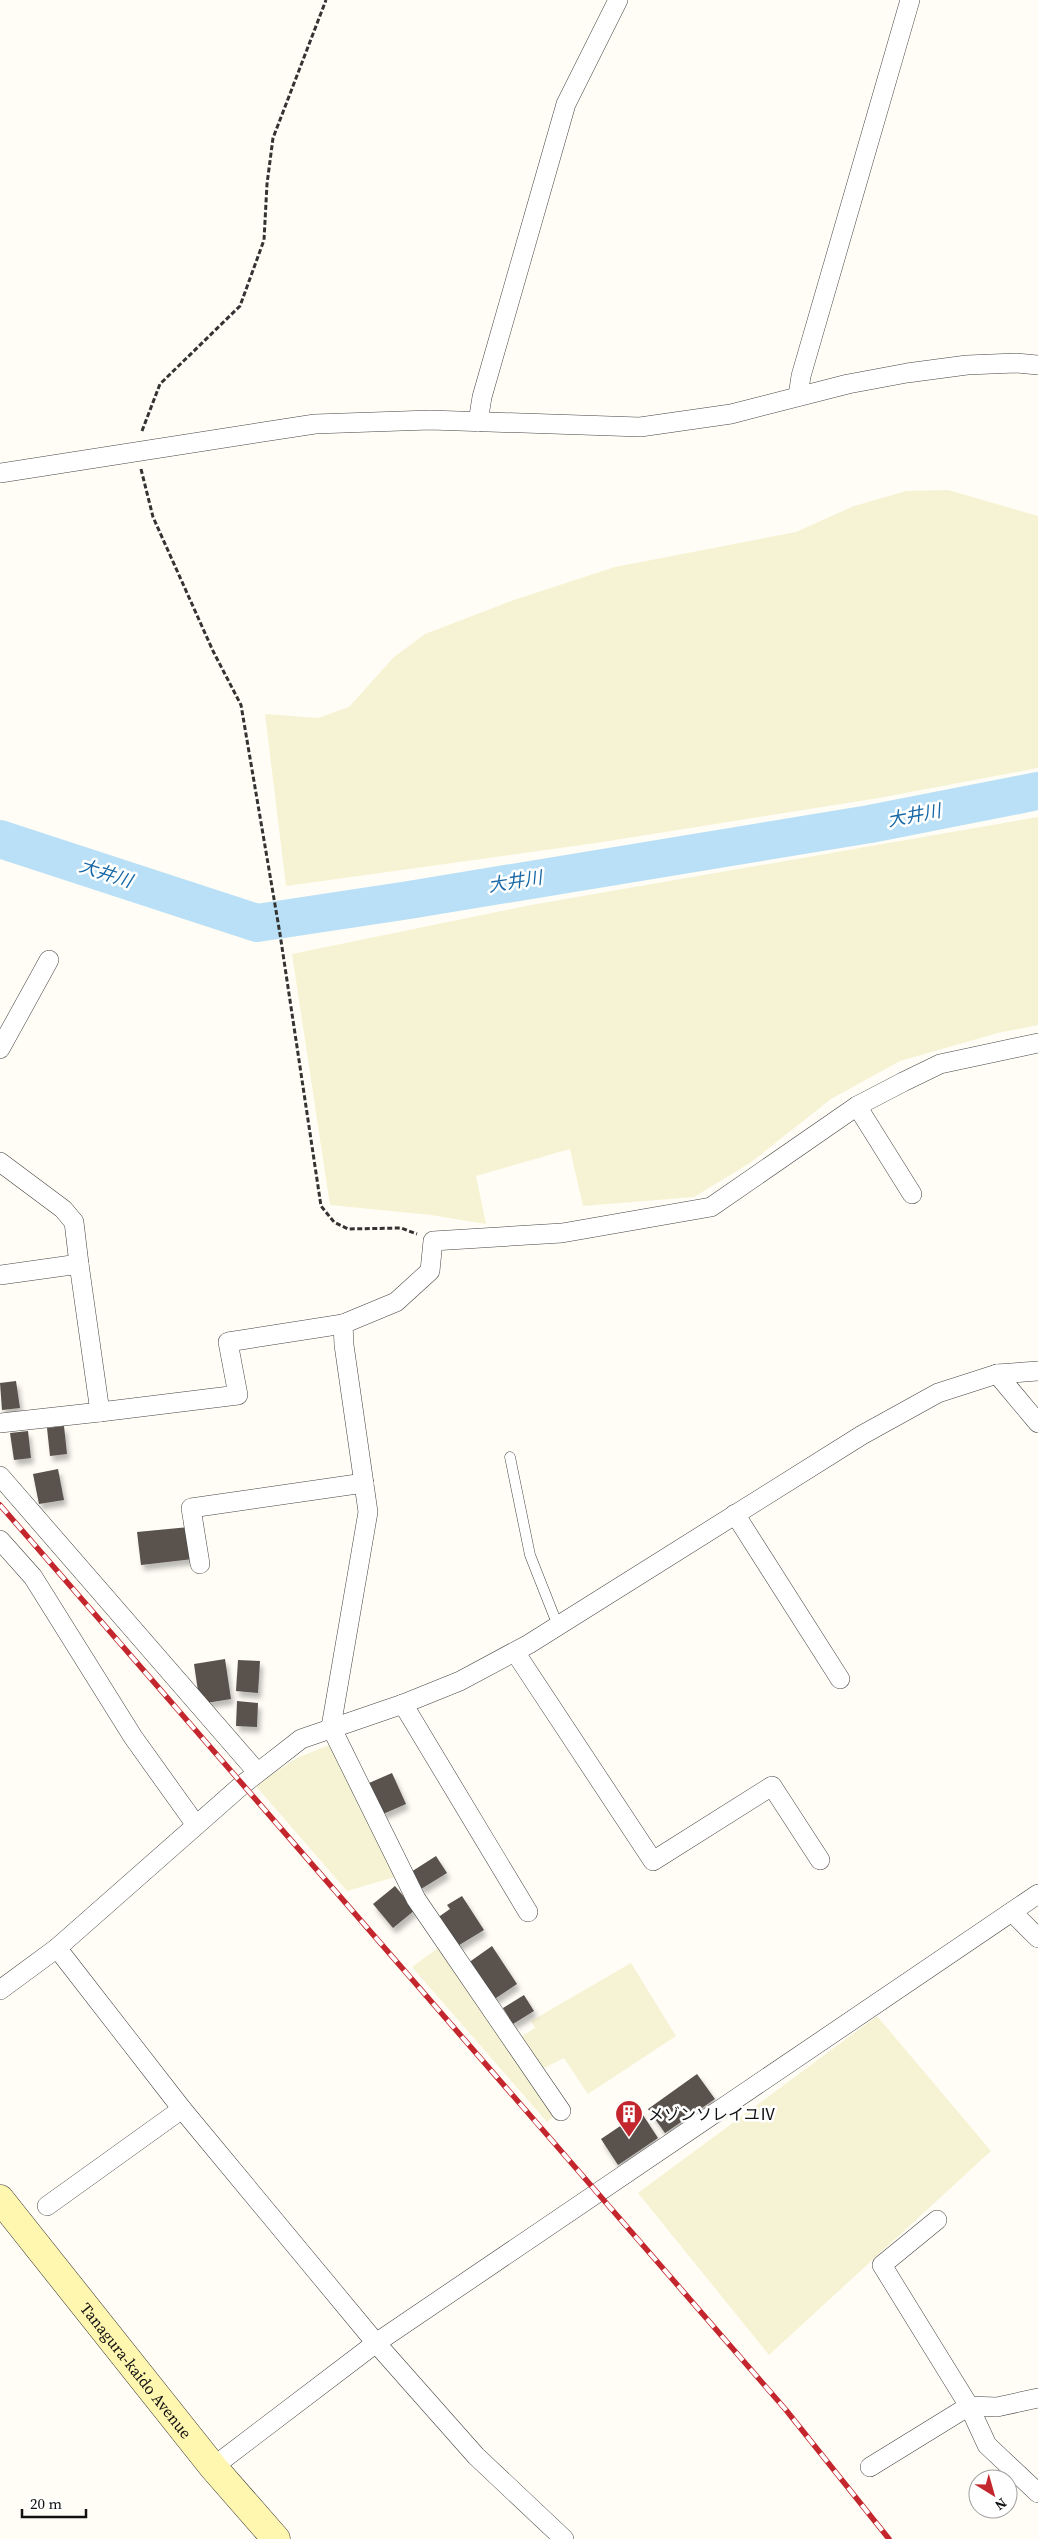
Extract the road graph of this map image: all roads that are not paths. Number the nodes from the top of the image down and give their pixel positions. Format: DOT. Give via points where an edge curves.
graph roads {
  1 [pos="618,0"];
  2 [pos="910,0"];
  3 [pos="1038,365"];
  4 [pos="798,396"];
  5 [pos="478,422"];
  6 [pos="0,473"];
  7 [pos="49,960"];
  8 [pos="1038,1043"];
  9 [pos="0,1049"];
  10 [pos="857,1106"];
  11 [pos="0,1162"];
  12 [pos="912,1194"];
  13 [pos="79,1264"];
  14 [pos="0,1274"];
  15 [pos="344,1324"];
  16 [pos="1038,1372"];
  17 [pos="997,1374"];
  18 [pos="100,1412"];
  19 [pos="0,1423"];
  20 [pos="1038,1423"];
  21 [pos="510,1457"];
  22 [pos="0,1476"];
  23 [pos="364,1483"];
  24 [pos="735,1514"];
  25 [pos="0,1540"];
  26 [pos="200,1564"];
  27 [pos="558,1626"];
  28 [pos="515,1652"];
  29 [pos="840,1679"];
  30 [pos="403,1704"];
  31 [pos="331,1727"];
  32 [pos="258,1772"];
  33 [pos="196,1825"];
  34 [pos="820,1860"];
  35 [pos="1038,1894"];
  36 [pos="528,1912"];
  37 [pos="1012,1912"];
  38 [pos="1038,1938"];
  39 [pos="57,1948"];
  40 [pos="0,1990"];
  41 [pos="182,2109"];
  42 [pos="561,2111"];
  43 [pos="0,2199"];
  44 [pos="47,2206"];
  45 [pos="937,2220"];
  46 [pos="376,2343"];
  47 [pos="1038,2398"];
  48 [pos="969,2406"];
  49 [pos="213,2467"];
  50 [pos="870,2467"];
  51 [pos="1038,2494"];
  52 [pos="276,2539"];
  53 [pos="564,2539"];
  1 -- 5 [label="street" via="566,104"];
  2 -- 4 [label="street" via="800,376"];
  3 -- 4 [label="street" via="967,365 907,373"];
  4 -- 5 [label="street" via="731,414 640,427"];
  5 -- 6 [label="street" via="430,420 315,424"];
  7 -- 9 [label="street"];
  8 -- 10 [label="street" via="940,1064"];
  10 -- 12 [label="street"];
  10 -- 15 [label="street" via="711,1207 562,1233 433,1241 430,1271 396,1302"];
  11 -- 13 [label="street" via="63,1209 74,1222"];
  13 -- 14 [label="street"];
  13 -- 18 [label="street"];
  15 -- 18 [label="street" via="228,1342 238,1395"];
  15 -- 23 [label="street" via="344,1345"];
  16 -- 17 [label="street"];
  17 -- 20 [label="street"];
  17 -- 24 [label="street" via="930,1398 862,1435"];
  18 -- 19 [label="street"];
  21 -- 27 [label="lane" via="530,1555"];
  22 -- 32 [label="street"];
  23 -- 26 [label="street" via="191,1508"];
  23 -- 31 [label="street" via="368,1512"];
  24 -- 27 [label="street"];
  24 -- 29 [label="street"];
  25 -- 33 [label="street" via="33,1577 133,1737"];
  27 -- 28 [label="street"];
  28 -- 30 [label="street" via="460,1681"];
  28 -- 34 [label="street" via="653,1861 772,1786"];
  30 -- 31 [label="street"];
  30 -- 36 [label="street"];
  31 -- 32 [label="street" via="301,1738"];
  31 -- 42 [label="street" via="416,1899"];
  32 -- 33 [label="street"];
  33 -- 39 [label="street"];
  35 -- 37 [label="street"];
  37 -- 38 [label="street"];
  37 -- 46 [label="street"];
  39 -- 40 [label="street"];
  39 -- 41 [label="street"];
  41 -- 44 [label="street"];
  41 -- 46 [label="street"];
  43 -- 49 [label="street, Tanagura-kaido Avenue"];
  45 -- 48 [label="street" via="882,2265"];
  46 -- 49 [label="street"];
  46 -- 53 [label="street" via="476,2456"];
  47 -- 48 [label="street" via="997,2407"];
  48 -- 50 [label="street"];
  48 -- 51 [label="street" via="988,2445"];
  49 -- 52 [label="street, Tanagura-kaido Avenue"];
}
